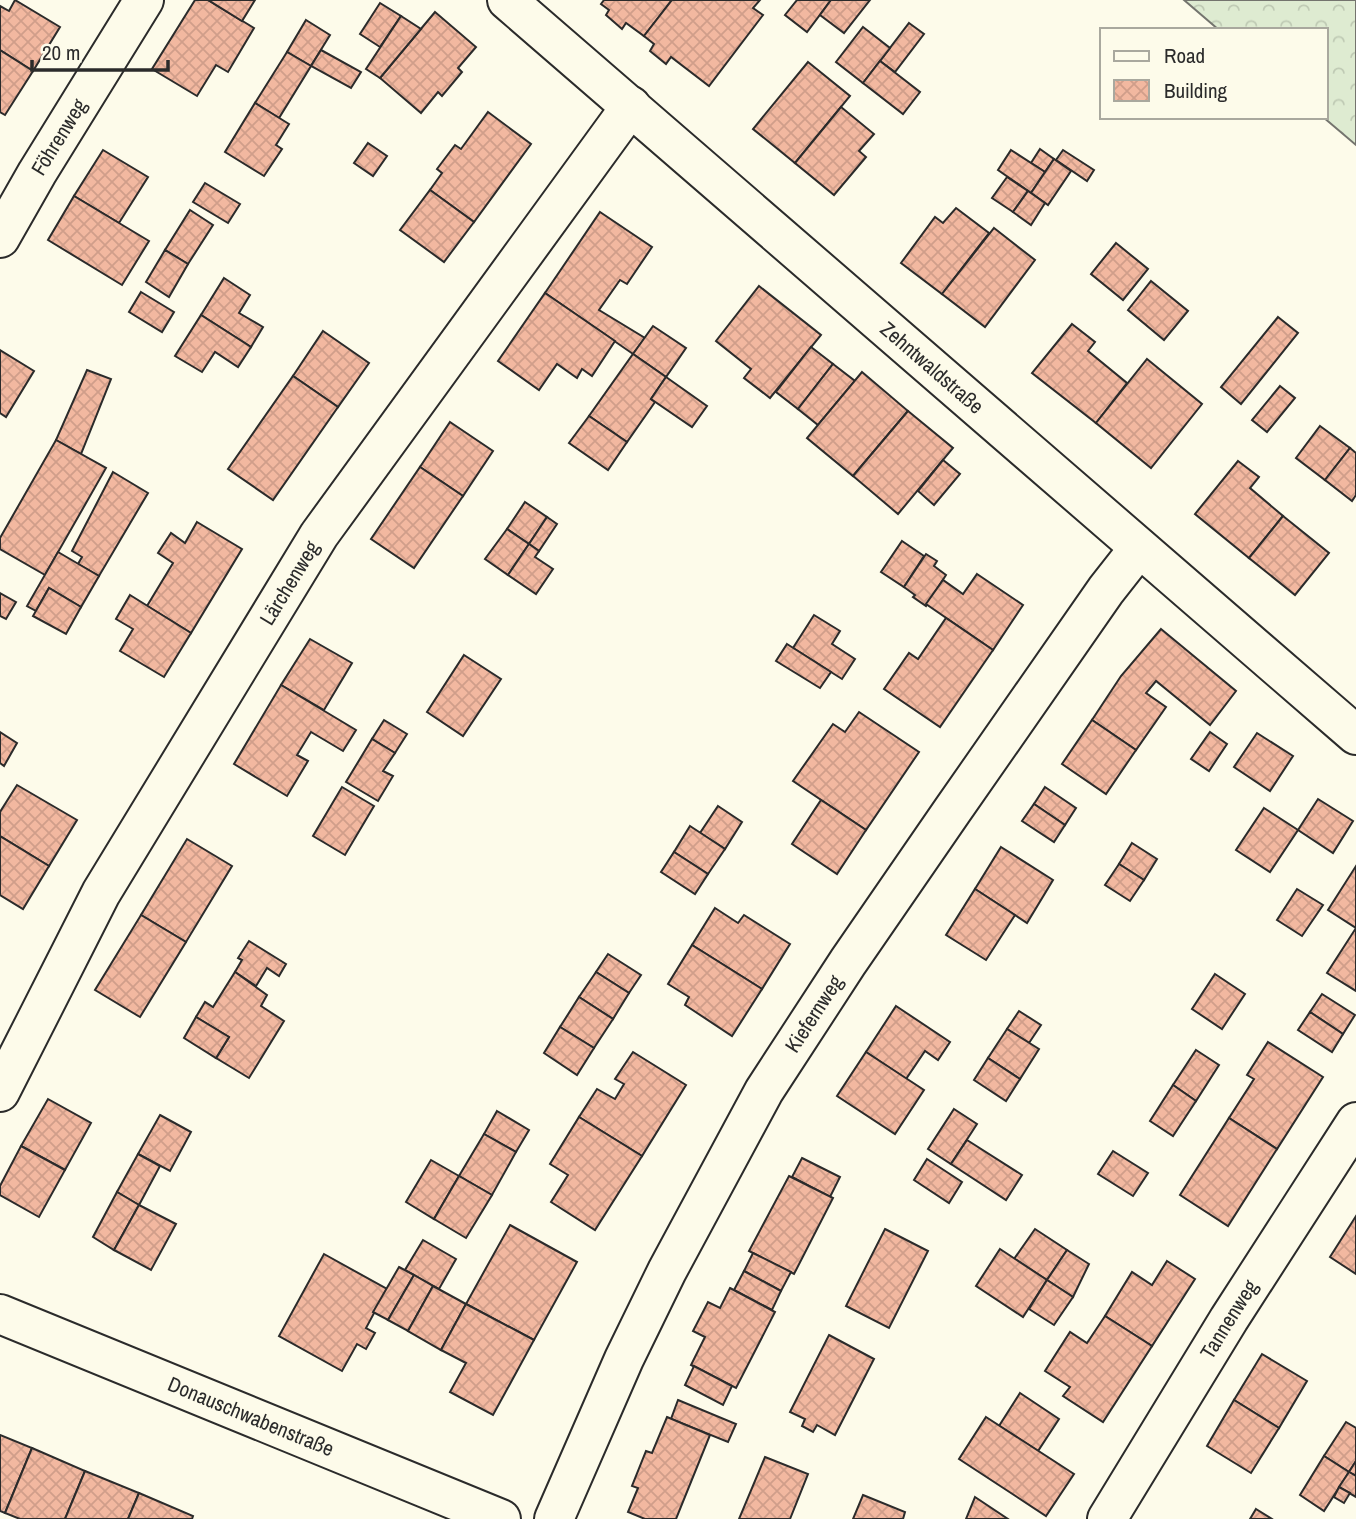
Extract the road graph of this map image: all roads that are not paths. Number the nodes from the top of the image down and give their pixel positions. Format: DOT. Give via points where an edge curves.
graph roads {
  1 [pos="144,0"];
  2 [pos="507,0"];
  3 [pos="631,106"];
  4 [pos="0,239"];
  5 [pos="1139,548"];
  6 [pos="1356,735"];
  7 [pos="0,1092"];
  8 [pos="1356,1122"];
  9 [pos="0,1314"];
  10 [pos="501,1519"];
  11 [pos="554,1519"];
  12 [pos="1107,1519"];
  1 -- 4 [label="street, Föhrenweg"];
  2 -- 3 [label="street, Zehntwaldstraße"];
  3 -- 5 [label="street, Zehntwaldstraße"];
  3 -- 7 [label="street, Lärchenweg" via="319,535 101,893"];
  5 -- 6 [label="street, Zehntwaldstraße"];
  5 -- 11 [label="street, Kiefernweg" via="945,821 764,1091 667,1270"];
  8 -- 12 [label="street, Tannenweg"];
  9 -- 10 [label="street, Donauschwabenstraße"];
}
